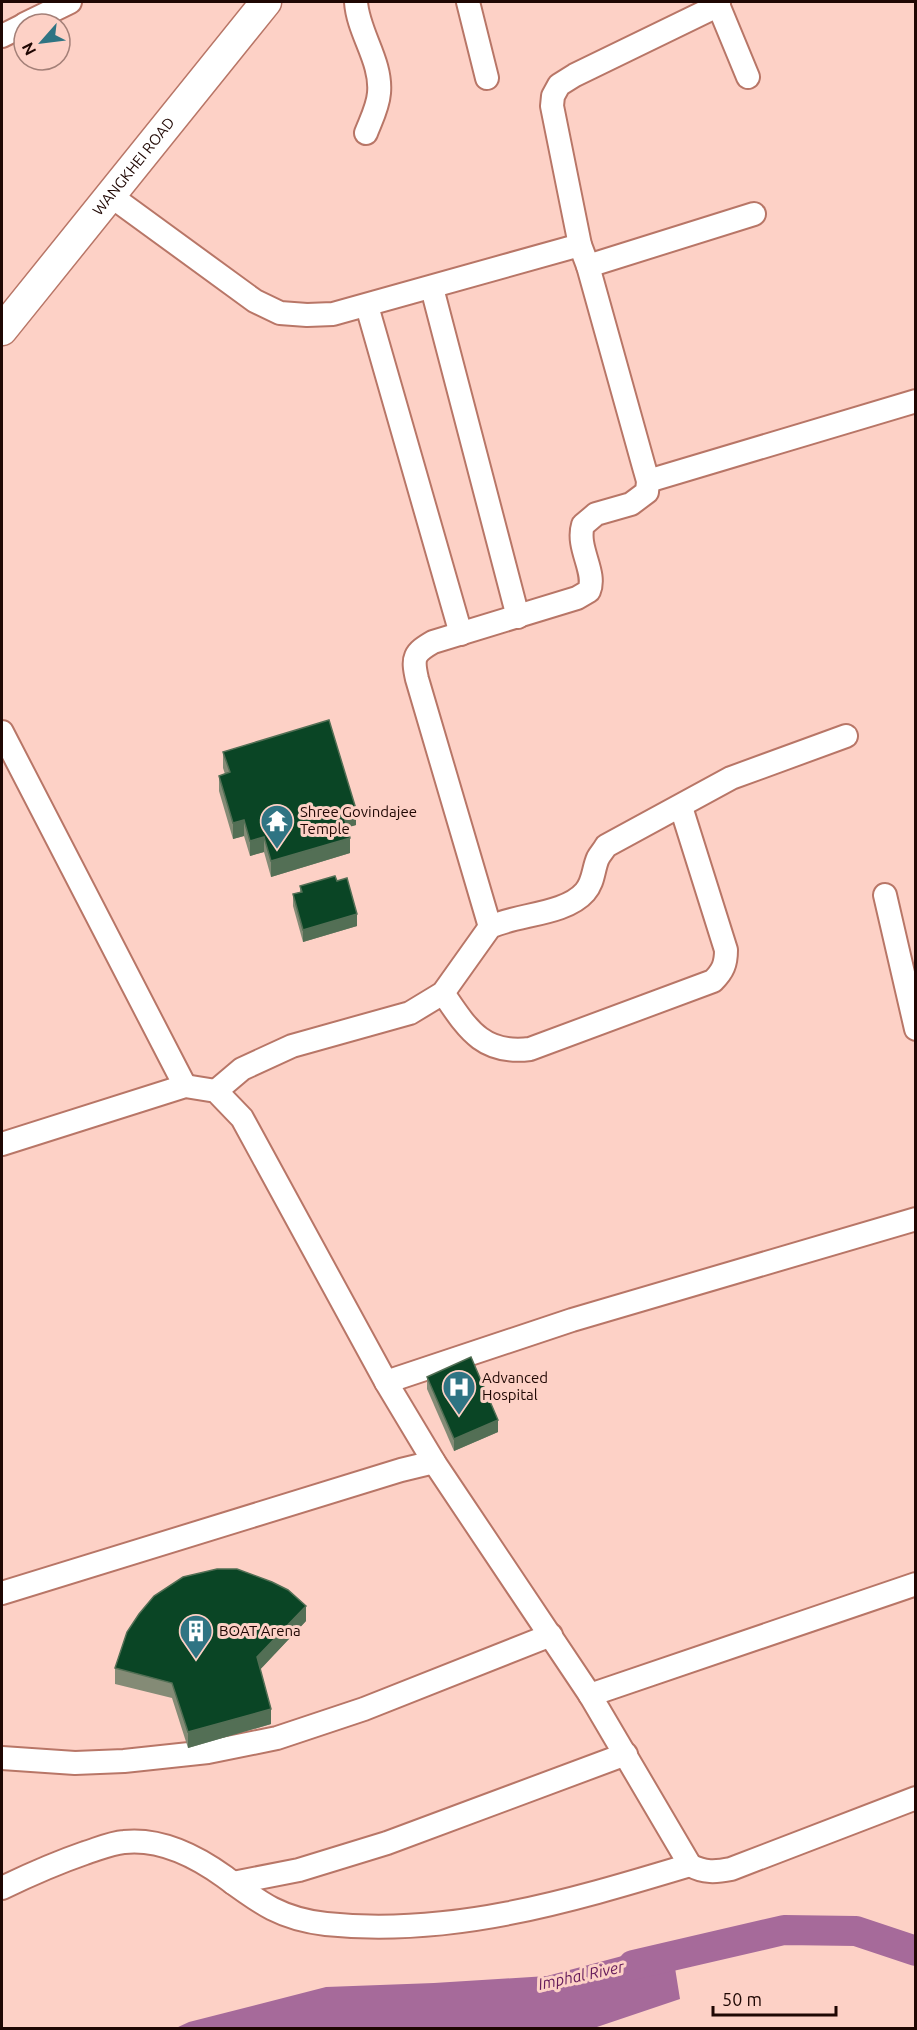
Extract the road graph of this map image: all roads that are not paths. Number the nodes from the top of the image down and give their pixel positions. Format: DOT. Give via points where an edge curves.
graph roads {
  1 [pos="70,2"];
  2 [pos="266,2"];
  3 [pos="356,2"];
  4 [pos="468,2"];
  5 [pos="718,3"];
  6 [pos="50,12"];
  7 [pos="748,76"];
  8 [pos="487,78"];
  9 [pos="366,134"];
  10 [pos="111,196"];
  11 [pos="754,214"];
  12 [pos="580,245"];
  13 [pos="588,266"];
  14 [pos="432,288"];
  15 [pos="367,306"];
  16 [pos="2,330"];
  17 [pos="915,401"];
  18 [pos="648,481"];
  19 [pos="518,616"];
  20 [pos="461,634"];
  21 [pos="2,732"];
  22 [pos="846,736"];
  23 [pos="681,807"];
  24 [pos="885,895"];
  25 [pos="490,927"];
  26 [pos="443,993"];
  27 [pos="913,1004"];
  28 [pos="915,1029"];
  29 [pos="185,1086"];
  30 [pos="216,1091"];
  31 [pos="2,1144"];
  32 [pos="915,1219"];
  33 [pos="386,1382"];
  34 [pos="434,1462"];
  35 [pos="915,1584"];
  36 [pos="2,1593"];
  37 [pos="552,1635"];
  38 [pos="590,1695"];
  39 [pos="626,1754"];
  40 [pos="2,1758"];
  41 [pos="915,1798"];
  42 [pos="690,1865"];
  43 [pos="233,1883"];
  44 [pos="2,1888"];
  1 -- 6 [label="street"];
  2 -- 10 [label="main road, WANGKHEI ROAD"];
  3 -- 9 [label="street" via="379,85 376,109"];
  4 -- 8 [label="street"];
  5 -- 7 [label="street"];
  5 -- 12 [label="street" via="559,85 553,96 554,121"];
  10 -- 15 [label="street" via="255,301 280,313 333,314"];
  10 -- 16 [label="main road, WANGKHEI ROAD"];
  11 -- 13 [label="street"];
  12 -- 13 [label="street"];
  12 -- 14 [label="street"];
  13 -- 18 [label="street"];
  14 -- 15 [label="street"];
  14 -- 19 [label="street"];
  15 -- 20 [label="street"];
  17 -- 18 [label="street"];
  18 -- 19 [label="street" via="647,492 639,499 596,514 583,525 580,541 591,580 589,591"];
  19 -- 20 [label="street"];
  20 -- 25 [label="street" via="433,642 417,652 414,665"];
  21 -- 29 [label="street"];
  22 -- 23 [label="street" via="731,778"];
  23 -- 25 [label="street" via="606,846 598,857 592,882 576,900"];
  23 -- 26 [label="street" via="726,950 726,961 713,981 530,1049 514,1051 499,1049 469,1030"];
  24 -- 27 [label="street"];
  25 -- 26 [label="street"];
  26 -- 30 [label="street" via="410,1012 255,1062"];
  27 -- 28 [label="street"];
  29 -- 30 [label="street"];
  29 -- 31 [label="street"];
  30 -- 33 [label="street" via="242,1118"];
  32 -- 33 [label="street" via="572,1320"];
  33 -- 34 [label="street"];
  34 -- 36 [label="street"];
  34 -- 37 [label="street"];
  35 -- 38 [label="street"];
  37 -- 38 [label="street"];
  37 -- 40 [label="street" via="364,1709 277,1738 208,1752 124,1761 75,1763"];
  38 -- 39 [label="street"];
  39 -- 42 [label="street"];
  39 -- 43 [label="street" via="387,1843 299,1870"];
  41 -- 42 [label="street" via="731,1869 713,1872"];
  42 -- 43 [label="street" via="577,1899 441,1924 360,1927 297,1920 273,1910"];
  43 -- 44 [label="street" via="188,1853 125,1842 46,1867"];
}
